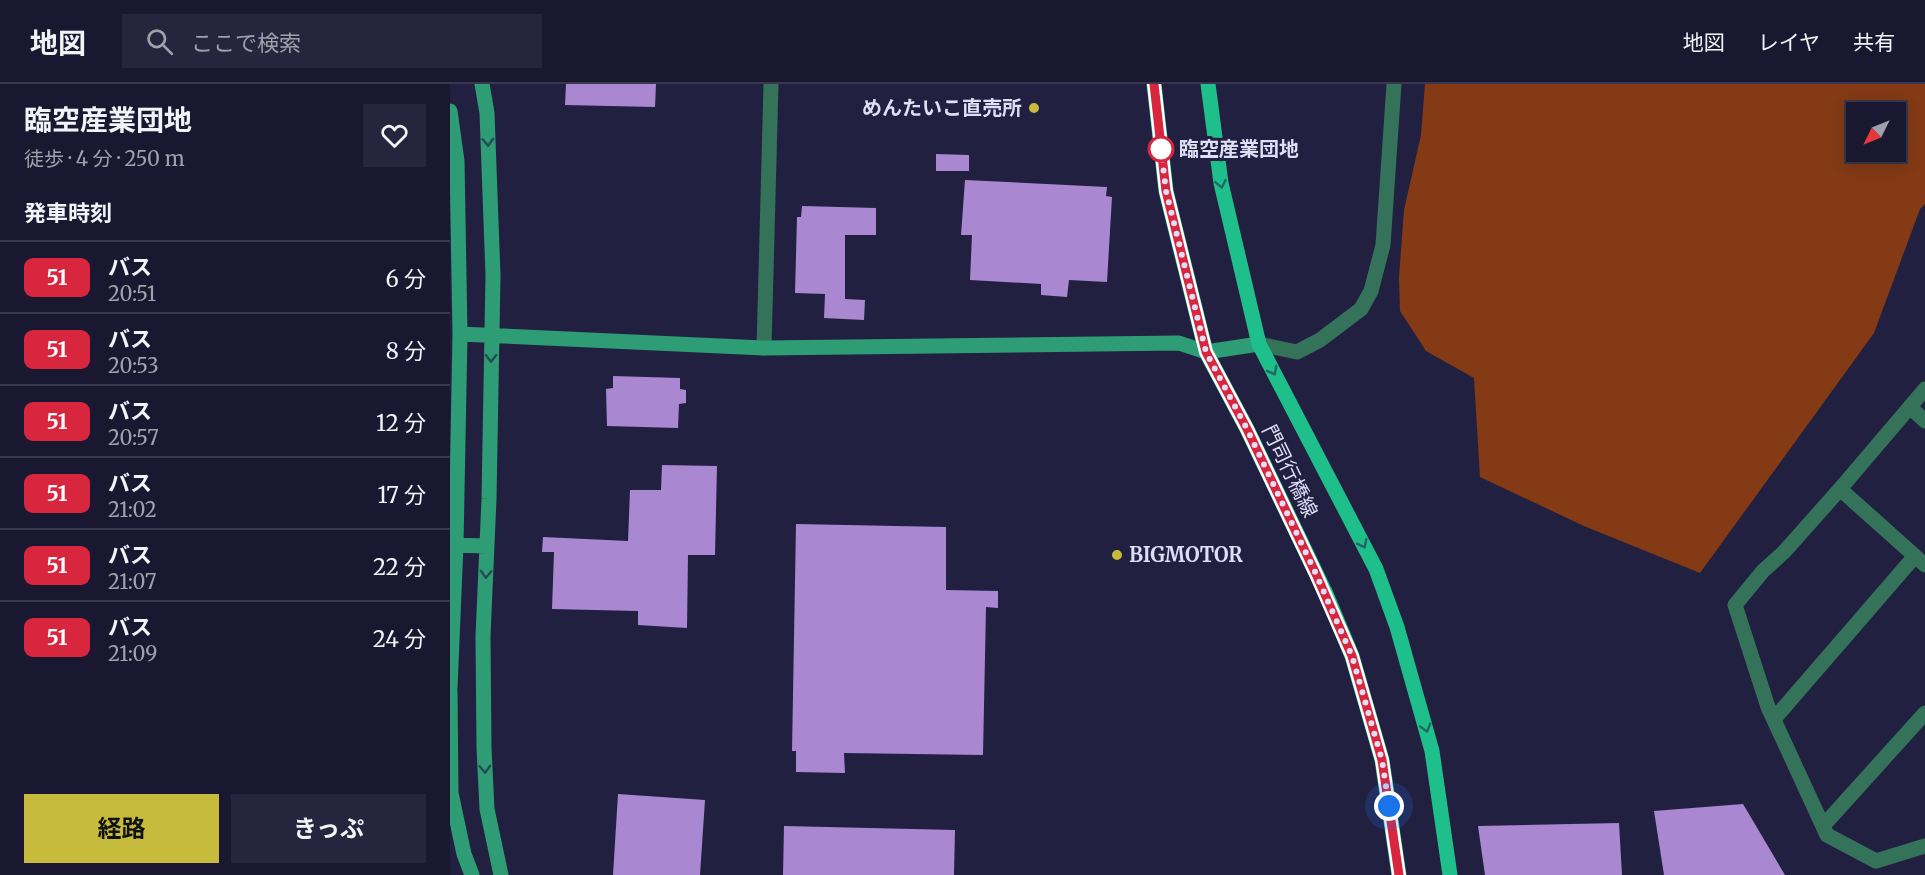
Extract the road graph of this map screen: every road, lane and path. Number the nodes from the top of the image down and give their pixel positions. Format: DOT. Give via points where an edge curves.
graph roads {
  1 [pos="482,84"];
  2 [pos="771,84"];
  3 [pos="1154,84"];
  4 [pos="1208,84"];
  5 [pos="1394,84"];
  6 [pos="450,111"];
  7 [pos="460,334"];
  8 [pos="491,335"];
  9 [pos="1259,344"];
  10 [pos="764,348"];
  11 [pos="1206,352"];
  12 [pos="1925,389"];
  13 [pos="1910,407"];
  14 [pos="1925,421"];
  15 [pos="1840,489"];
  16 [pos="453,545"];
  17 [pos="487,546"];
  18 [pos="1920,560"];
  19 [pos="450,689"];
  20 [pos="1925,712"];
  21 [pos="1774,719"];
  22 [pos="1823,826"];
  23 [pos="1925,846"];
  24 [pos="1874,868"];
  25 [pos="472,875"];
  26 [pos="501,875"];
  27 [pos="1399,875"];
  28 [pos="1450,875"];
  1 -- 8 [label="street, one-way" via="487,113 493,275"];
  2 -- 10 [label="street"];
  3 -- 11 [label="main road, 門司行橋線" via="1166,191"];
  4 -- 9 [label="main road, 門司行橋線, one-way" via="1221,183"];
  5 -- 9 [label="street" via="1383,245 1371,291 1361,309 1297,352"];
  6 -- 7 [label="street" via="457,161"];
  7 -- 8 [label="street"];
  7 -- 16 [label="street"];
  8 -- 10 [label="street"];
  8 -- 17 [label="street, one-way"];
  9 -- 11 [label="street"];
  9 -- 28 [label="main road, 門司行橋線, one-way" via="1376,569 1398,627 1432,751"];
  10 -- 11 [label="street" via="1179,343"];
  11 -- 27 [label="main road, 門司行橋線" via="1247,429 1352,656 1382,760"];
  12 -- 13 [label="street"];
  13 -- 14 [label="street"];
  13 -- 15 [label="street"];
  15 -- 18 [label="street"];
  15 -- 21 [label="street" via="1735,605"];
  16 -- 17 [label="street"];
  16 -- 19 [label="street"];
  17 -- 26 [label="street, one-way" via="483,636 485,768 487,809"];
  18 -- 21 [label="street"];
  19 -- 25 [label="street" via="451,794"];
  20 -- 22 [label="street"];
  21 -- 22 [label="street"];
  22 -- 24 [label="street" via="1827,835"];
  23 -- 24 [label="street"];
}
